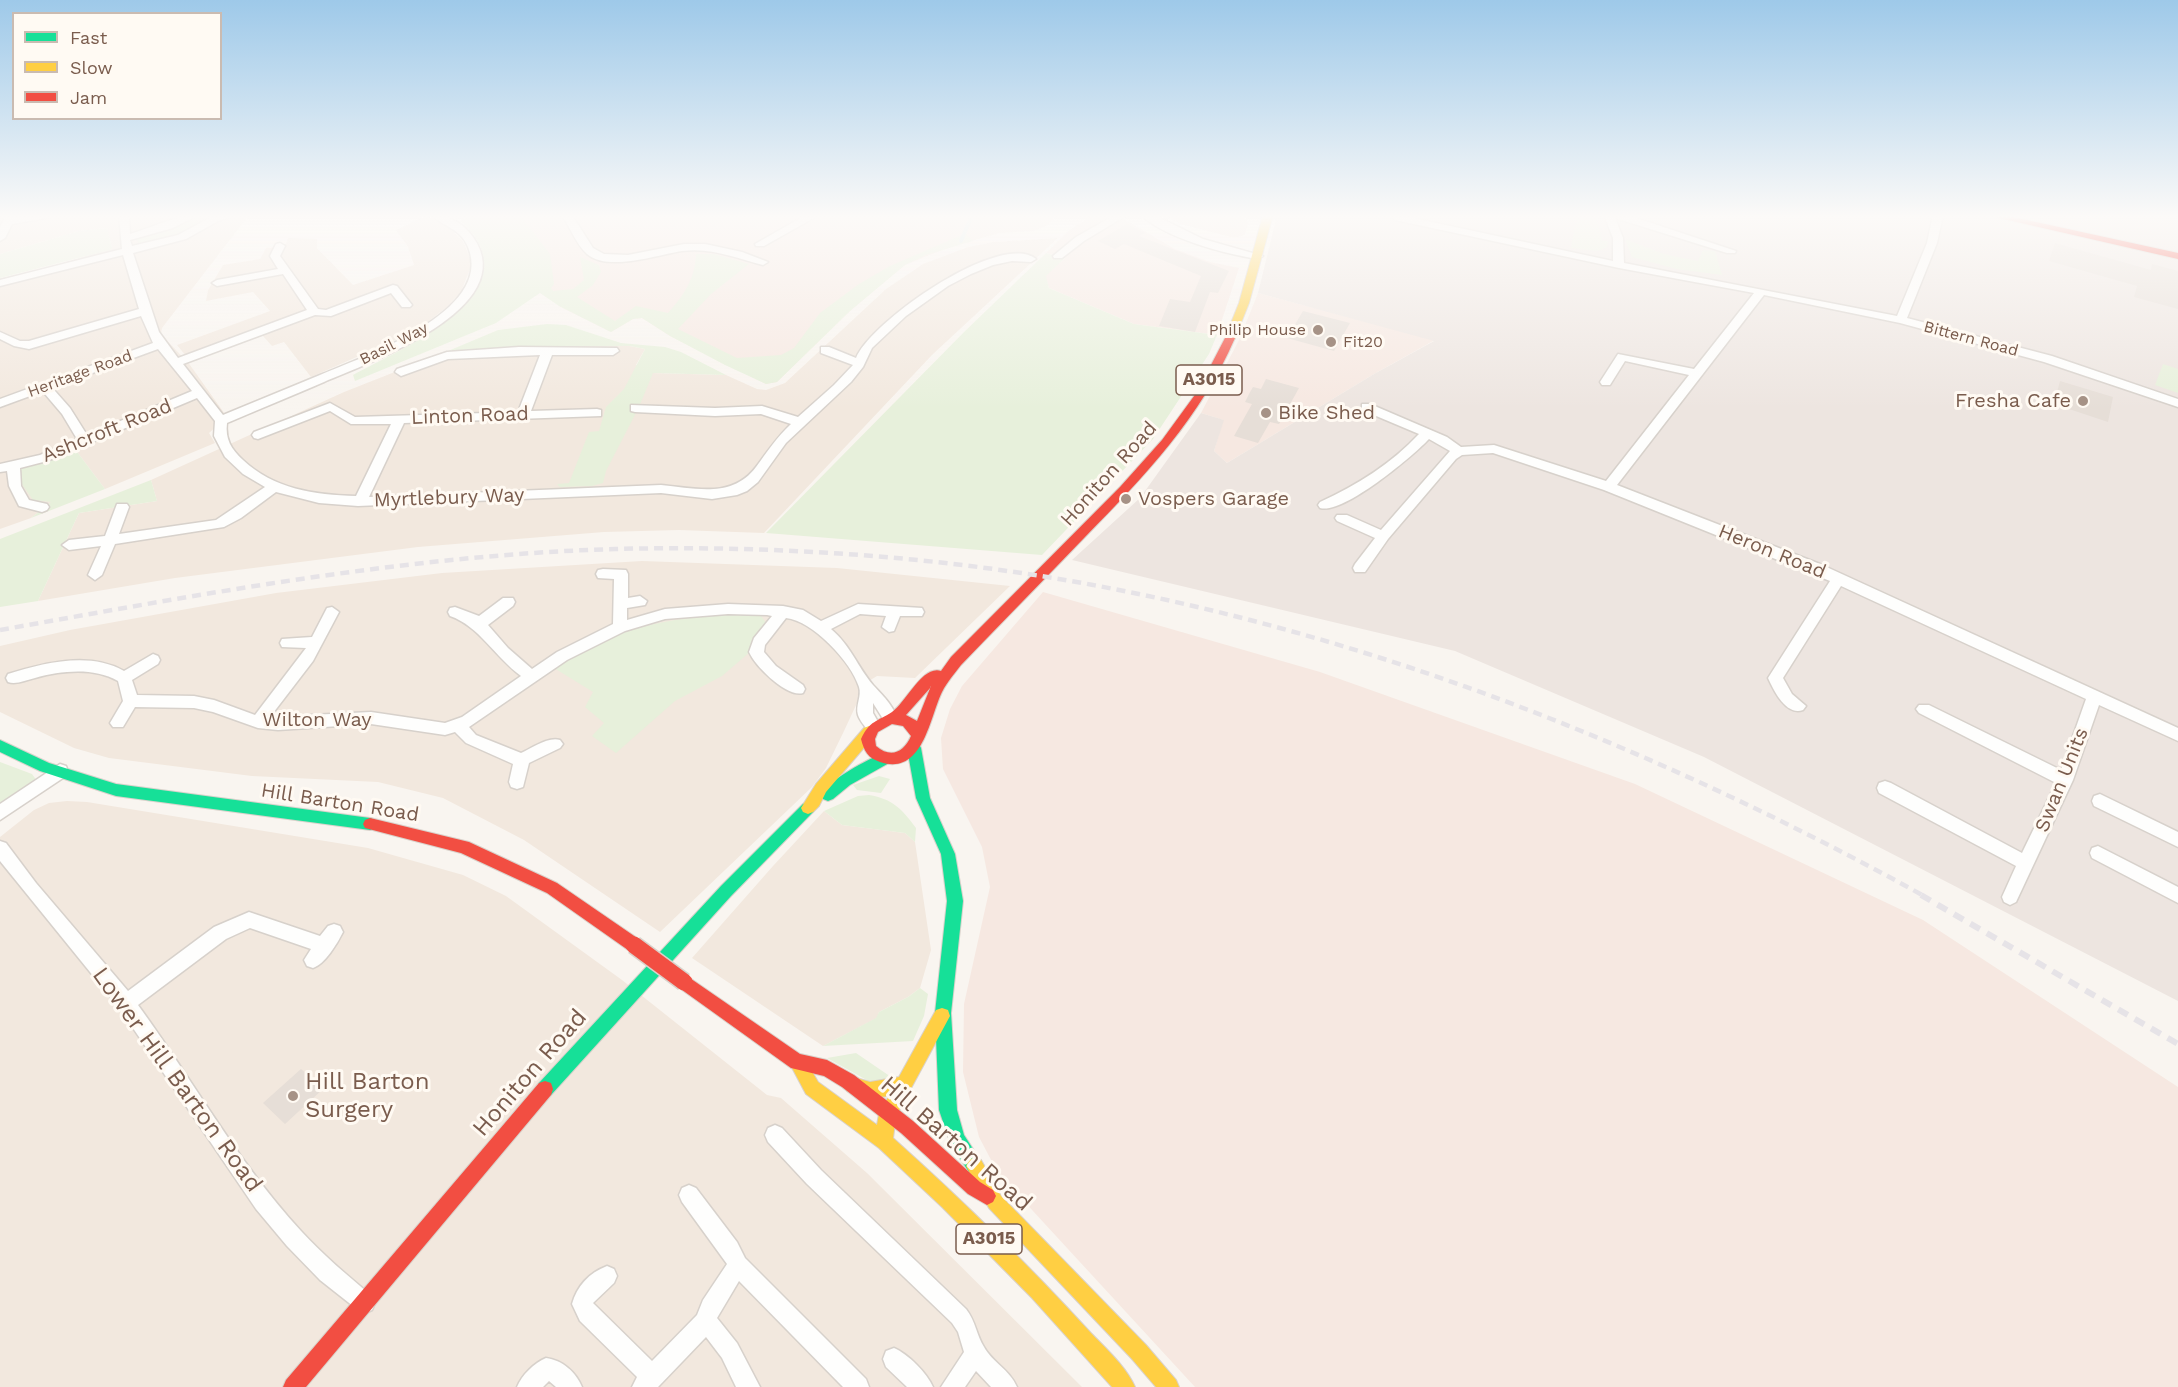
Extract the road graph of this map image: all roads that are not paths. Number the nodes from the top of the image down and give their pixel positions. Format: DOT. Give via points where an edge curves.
graph roads {
  1 [pos="135,280"];
  2 [pos="235,280"];
  3 [pos="290,280"];
  4 [pos="473,280"];
  5 [pos="955,280"];
  6 [pos="1251,280"];
  7 [pos="1699,280"];
  8 [pos="1917,280"];
  9 [pos="217,283"];
  10 [pos="1761,291"];
  11 [pos="406,305"];
  12 [pos="144,310"];
  13 [pos="314,311"];
  14 [pos="1901,320"];
  15 [pos="0,335"];
  16 [pos="14,343"];
  17 [pos="159,345"];
  18 [pos="0,349"];
  19 [pos="825,350"];
  20 [pos="547,351"];
  21 [pos="614,351"];
  22 [pos="176,363"];
  23 [pos="859,363"];
  24 [pos="401,372"];
  25 [pos="1697,373"];
  26 [pos="1606,382"];
  27 [pos="200,392"];
  28 [pos="51,394"];
  29 [pos="0,403"];
  30 [pos="2178,403"];
  31 [pos="1366,407"];
  32 [pos="635,408"];
  33 [pos="597,413"];
  34 [pos="523,415"];
  35 [pos="399,418"];
  36 [pos="221,421"];
  37 [pos="799,422"];
  38 [pos="1426,434"];
  39 [pos="258,435"];
  40 [pos="85,441"];
  41 [pos="1460,451"];
  42 [pos="7,467"];
  43 [pos="274,487"];
  44 [pos="1609,487"];
  45 [pos="360,501"];
  46 [pos="1325,505"];
  47 [pos="42,507"];
  48 [pos="122,507"];
  49 [pos="1342,518"];
  50 [pos="1383,536"];
  51 [pos="110,540"];
  52 [pos="69,545"];
  53 [pos="1360,568"];
  54 [pos="603,574"];
  55 [pos="95,575"];
  56 [pos="1838,579"];
  57 [pos="640,601"];
  58 [pos="508,602"];
  59 [pos="620,604"];
  60 [pos="895,610"];
  61 [pos="783,611"];
  62 [pos="332,612"];
  63 [pos="455,612"];
  64 [pos="917,612"];
  65 [pos="479,624"];
  66 [pos="620,627"];
  67 [pos="889,627"];
  68 [pos="820,628"];
  69 [pos="317,642"];
  70 [pos="287,643"];
  71 [pos="153,660"];
  72 [pos="956,661"];
  73 [pos="531,676"];
  74 [pos="13,678"];
  75 [pos="124,678"];
  76 [pos="798,688"];
  77 [pos="867,688"];
  78 [pos="2095,696"];
  79 [pos="131,701"];
  80 [pos="1798,706"];
  81 [pos="1924,709"];
  82 [pos="893,718"];
  83 [pos="258,722"];
  84 [pos="118,723"];
  85 [pos="459,726"];
  86 [pos="871,730"];
  87 [pos="2178,735"];
  88 [pos="916,742"];
  89 [pos="555,744"];
  90 [pos="0,746"];
  91 [pos="886,759"];
  92 [pos="521,760"];
  93 [pos="60,771"];
  94 [pos="2065,780"];
  95 [pos="517,782"];
  96 [pos="1885,788"];
  97 [pos="923,798"];
  98 [pos="2100,801"];
  99 [pos="814,802"];
  100 [pos="0,813"];
  101 [pos="2178,840"];
  102 [pos="0,848"];
  103 [pos="2098,853"];
  104 [pos="2026,863"];
  105 [pos="2178,895"];
  106 [pos="2010,897"];
  107 [pos="312,960"];
  108 [pos="126,1003"];
  109 [pos="943,1013"];
  110 [pos="797,1062"];
  111 [pos="905,1085"];
  112 [pos="853,1086"];
  113 [pos="888,1114"];
  114 [pos="775,1135"];
  115 [pos="885,1142"];
  116 [pos="689,1195"];
  117 [pos="995,1202"];
  118 [pos="738,1265"];
  119 [pos="607,1276"];
  120 [pos="364,1303"];
  121 [pos="706,1321"];
  122 [pos="975,1354"];
  123 [pos="894,1359"];
  124 [pos="647,1381"];
  125 [pos="293,1387"];
  126 [pos="528,1387"];
  127 [pos="571,1387"];
  128 [pos="749,1387"];
  129 [pos="858,1387"];
  130 [pos="922,1387"];
  131 [pos="952,1387"];
  132 [pos="1006,1387"];
  133 [pos="1125,1387"];
  134 [pos="1169,1387"];
  1 -- 12 [label="street, Myrtlebury Way"];
  2 -- 9 [label="street"];
  3 -- 13 [label="street"];
  4 -- 36 [label="street, Basil Way" via="463,299 451,311 404,342"];
  5 -- 23 [label="street, Myrtlebury Way" via="904,310 869,344"];
  6 -- 72 [label="main road, Honiton Road / A3015" via="1224,355 1151,463"];
  7 -- 10 [label="street, Bittern Road"];
  8 -- 14 [label="street"];
  10 -- 14 [label="street, Bittern Road"];
  10 -- 25 [label="street"];
  11 -- 13 [label="street, Basil Way" via="393,288 327,314"];
  12 -- 16 [label="street" via="32,345"];
  12 -- 17 [label="street, Myrtlebury Way"];
  13 -- 22 [label="street"];
  14 -- 30 [label="street, Bittern Road" via="2048,359"];
  15 -- 16 [label="street"];
  16 -- 18 [label="street"];
  17 -- 22 [label="street, Myrtlebury Way"];
  17 -- 29 [label="street, Heritage Road"];
  19 -- 23 [label="street"];
  20 -- 21 [label="street"];
  20 -- 24 [label="street" via="447,356"];
  20 -- 34 [label="street"];
  22 -- 27 [label="street, Myrtlebury Way"];
  23 -- 37 [label="street, Myrtlebury Way"];
  25 -- 26 [label="street" via="1622,357"];
  25 -- 44 [label="street"];
  27 -- 36 [label="street, Myrtlebury Way"];
  27 -- 40 [label="street, Ashcroft Road"];
  28 -- 40 [label="street"];
  31 -- 38 [label="street"];
  32 -- 37 [label="street" via="769,411"];
  33 -- 34 [label="street, Linton Road"];
  34 -- 35 [label="street, Linton Road"];
  35 -- 39 [label="street" via="349,420 330,407"];
  35 -- 45 [label="street, Linton Road"];
  36 -- 43 [label="street, Myrtlebury Way" via="219,436 227,451 240,466"];
  37 -- 45 [label="street, Myrtlebury Way" via="768,455 750,484 727,493 661,489"];
  38 -- 41 [label="street"];
  38 -- 46 [label="street" via="1398,460"];
  40 -- 42 [label="street, Ashcroft Road"];
  41 -- 44 [label="street, Heron Road" via="1494,449"];
  41 -- 50 [label="street" via="1439,469"];
  42 -- 47 [label="street, Ashcroft Road" via="24,503"];
  43 -- 45 [label="street, Myrtlebury Way" via="311,497"];
  43 -- 51 [label="street" via="219,524"];
  44 -- 56 [label="street, Heron Road"];
  48 -- 51 [label="street"];
  49 -- 50 [label="street"];
  50 -- 53 [label="street"];
  51 -- 52 [label="street"];
  51 -- 55 [label="street"];
  54 -- 59 [label="street" via="621,574"];
  56 -- 78 [label="street, Heron Road"];
  56 -- 80 [label="street" via="1775,678 1787,698"];
  57 -- 59 [label="street"];
  58 -- 65 [label="street"];
  59 -- 66 [label="street"];
  60 -- 64 [label="street"];
  60 -- 67 [label="street"];
  60 -- 68 [label="street" via="858,609"];
  61 -- 66 [label="street" via="728,609 665,614"];
  61 -- 68 [label="street" via="811,620"];
  61 -- 76 [label="street" via="757,646 756,656"];
  62 -- 69 [label="street"];
  63 -- 65 [label="street"];
  65 -- 73 [label="street" via="511,662"];
  66 -- 73 [label="street" via="591,639"];
  68 -- 77 [label="street" via="838,644"];
  69 -- 70 [label="street"];
  69 -- 83 [label="street"];
  71 -- 75 [label="street"];
  72 -- 82 [label="main road, Honiton Road / A3015" via="926,683"];
  72 -- 88 [label="main road, Honiton Road / A3015" via="937,688"];
  73 -- 85 [label="street"];
  74 -- 75 [label="street" via="50,668 76,667 110,670"];
  75 -- 79 [label="street"];
  77 -- 82 [label="street"];
  77 -- 86 [label="street" via="865,714"];
  78 -- 87 [label="street, Heron Road"];
  78 -- 94 [label="street, Swan Units"];
  79 -- 83 [label="street, Wilton Way" via="194,702"];
  79 -- 84 [label="street"];
  81 -- 94 [label="street"];
  82 -- 86 [label="main road"];
  82 -- 88 [label="main road" via="914,725"];
  83 -- 85 [label="street, Wilton Way" via="371,718 445,729"];
  85 -- 92 [label="street" via="471,739"];
  86 -- 91 [label="main road" via="867,738 869,749"];
  86 -- 99 [label="main road, Honiton Road" via="821,788"];
  88 -- 91 [label="main road" via="903,757"];
  88 -- 97 [label="main road, A3015"];
  89 -- 92 [label="street"];
  90 -- 93 [label="main road, Hill Barton Road"];
  91 -- 97 [label="main road, A3015"];
  91 -- 99 [label="main road, Honiton Road"];
  92 -- 95 [label="street"];
  93 -- 100 [label="street"];
  93 -- 110 [label="main road, Hill Barton Road, bridge" via="116,790 358,822 464,847 552,888"];
  94 -- 104 [label="street, Swan Units"];
  96 -- 104 [label="street"];
  97 -- 109 [label="main road, A3015" via="948,854 955,901"];
  98 -- 101 [label="street"];
  99 -- 120 [label="main road, Honiton Road" via="726,891 514,1123"];
  102 -- 108 [label="street, Lower Hill Barton Road"];
  103 -- 105 [label="street"];
  104 -- 106 [label="street, Swan Units"];
  107 -- 108 [label="street" via="328,939 249,920 220,933"];
  108 -- 120 [label="street, Lower Hill Barton Road" via="289,1235 326,1274"];
  109 -- 111 [label="main road, A3015"];
  109 -- 117 [label="main road, A3015" via="948,1110 957,1139"];
  110 -- 112 [label="main road, Hill Barton Road" via="827,1068"];
  110 -- 115 [label="main road, Hill Barton Road" via="812,1089"];
  111 -- 112 [label="main road" via="870,1090"];
  111 -- 113 [label="main road, A3015"];
  112 -- 113 [label="main road, Hill Barton Road"];
  113 -- 115 [label="main road, A3015"];
  113 -- 117 [label="main road, Hill Barton Road"];
  114 -- 122 [label="street" via="959,1316 967,1327"];
  115 -- 133 [label="main road, Hill Barton Road / A3015" via="1008,1257"];
  116 -- 118 [label="street"];
  117 -- 134 [label="main road, Hill Barton Road / A3015"];
  118 -- 121 [label="street" via="710,1307"];
  118 -- 129 [label="street"];
  119 -- 124 [label="street" via="585,1294 582,1304"];
  120 -- 125 [label="main road, Honiton Road"];
  121 -- 124 [label="street"];
  121 -- 128 [label="street" via="736,1361 740,1377"];
  122 -- 131 [label="street"];
  122 -- 132 [label="street"];
  123 -- 130 [label="street"];
  126 -- 127 [label="street" via="546,1370 554,1370"];
}
